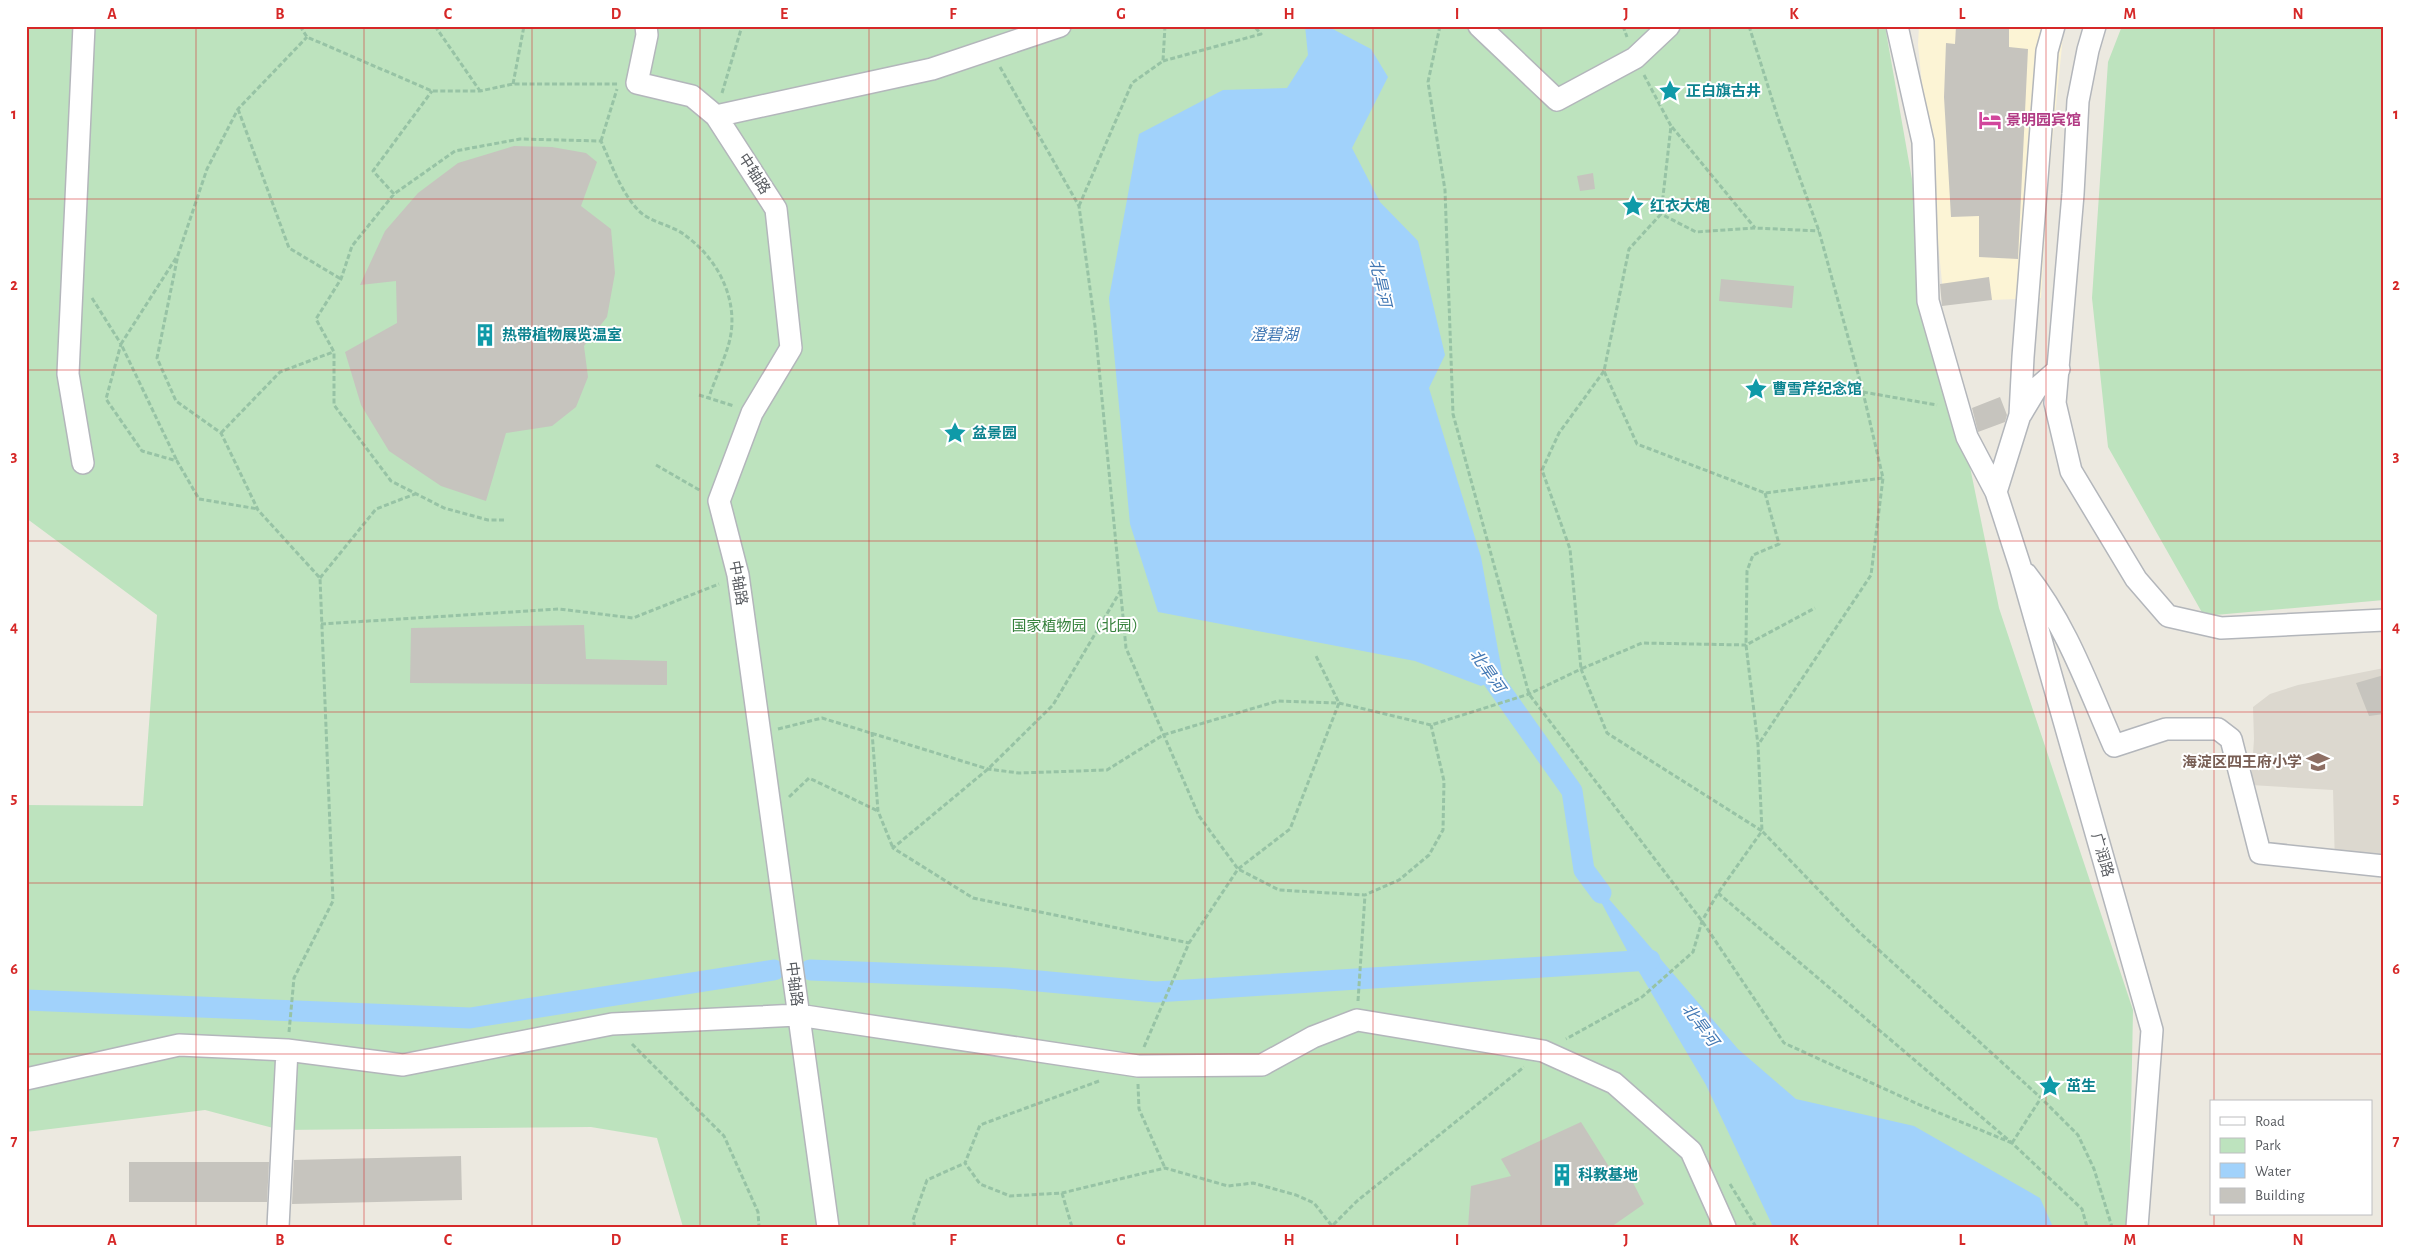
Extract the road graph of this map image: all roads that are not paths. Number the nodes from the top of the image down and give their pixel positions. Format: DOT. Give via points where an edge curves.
graph roads {
  1 [pos="84,26"];
  2 [pos="646,26"];
  3 [pos="1060,26"];
  4 [pos="1479,26"];
  5 [pos="1669,26"];
  6 [pos="1897,26"];
  7 [pos="2054,26"];
  8 [pos="2094,26"];
  9 [pos="716,116"];
  10 [pos="2059,369"];
  11 [pos="2020,415"];
  12 [pos="83,463"];
  13 [pos="1996,492"];
  14 [pos="2020,566"];
  15 [pos="2384,620"];
  16 [pos="2384,866"];
  17 [pos="798,1015"];
  18 [pos="287,1050"];
  19 [pos="26,1079"];
  20 [pos="278,1227"];
  21 [pos="828,1227"];
  22 [pos="1725,1227"];
  23 [pos="2137,1227"];
  1 -- 12 [label="street" via="68,374"];
  2 -- 9 [label="street, 中轴路" via="647,35 628,84 692,96"];
  3 -- 9 [label="street" via="932,69"];
  4 -- 5 [label="street" via="1557,100 1635,58"];
  6 -- 13 [label="street, 广润路" via="1923,142 1928,301 1967,437"];
  7 -- 11 [label="street" via="2047,50"];
  8 -- 10 [label="street" via="2078,101 2074,194"];
  9 -- 17 [label="street, 中轴路" via="776,209 791,348 752,413 719,501 738,576"];
  10 -- 11 [label="street" via="2036,389"];
  10 -- 15 [label="street" via="2055,403 2071,471 2136,579 2168,616 2221,628"];
  11 -- 13 [label="street"];
  13 -- 14 [label="street, 广润路"];
  14 -- 16 [label="street" via="2046,598 2114,746 2166,729 2218,729 2231,739 2260,853"];
  14 -- 23 [label="street, 广润路" via="2152,1030"];
  17 -- 18 [label="street" via="612,1024 403,1065"];
  17 -- 21 [label="street, 中轴路"];
  17 -- 22 [label="street" via="1138,1066 1262,1065 1313,1036 1357,1020 1544,1052 1614,1083 1691,1152"];
  18 -- 19 [label="street" via="179,1045"];
  18 -- 20 [label="street"];
}
